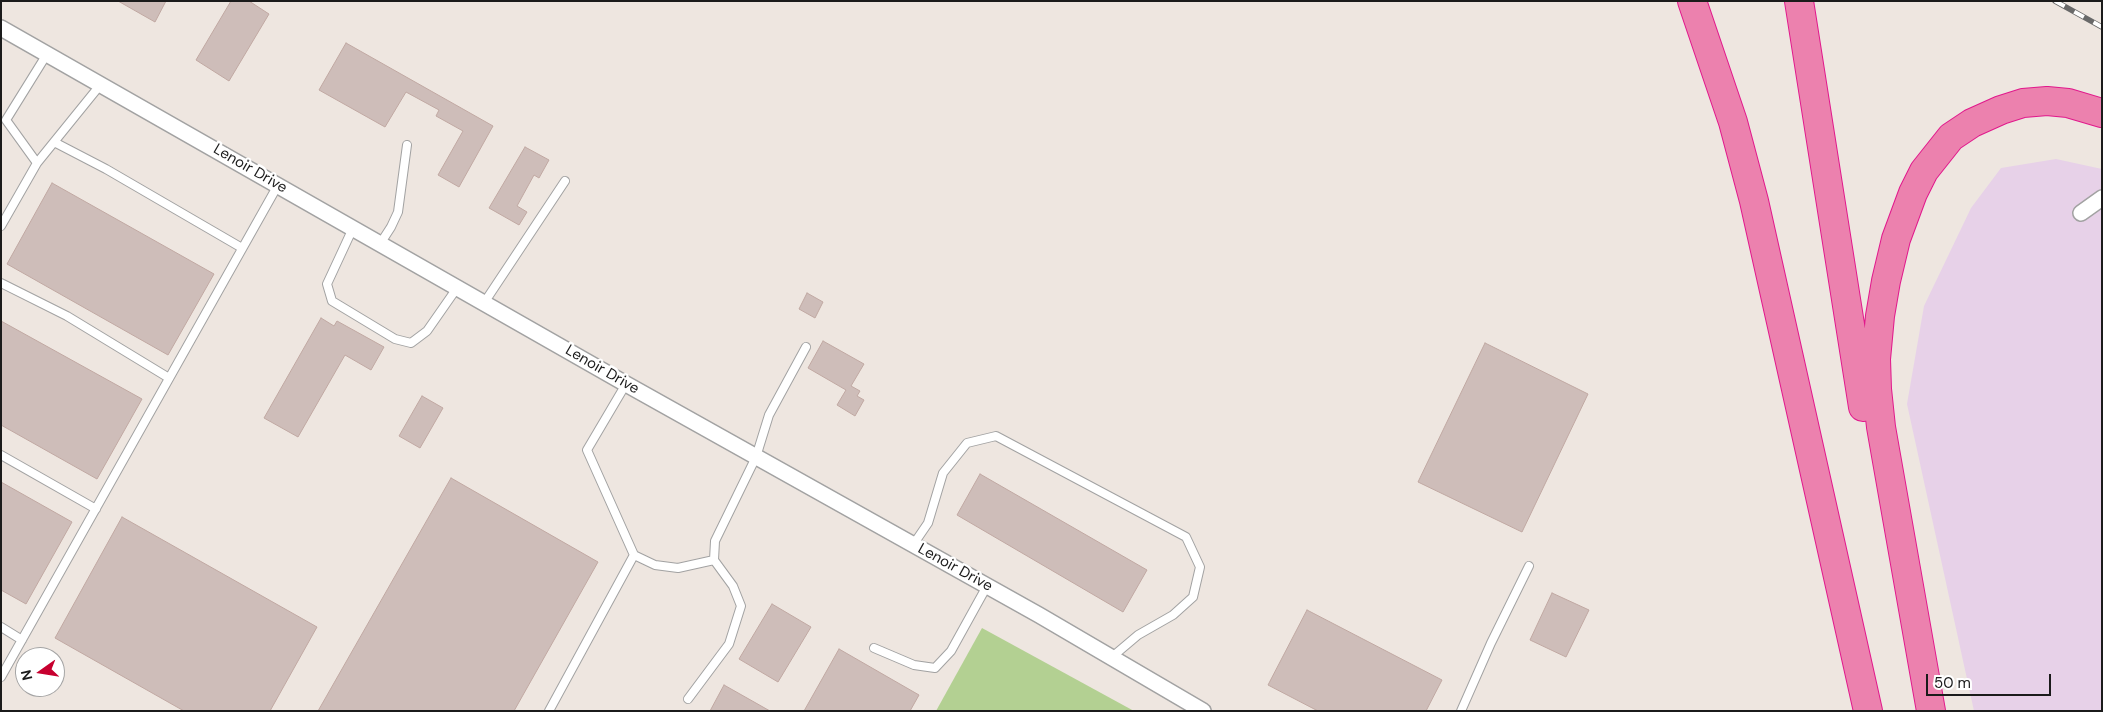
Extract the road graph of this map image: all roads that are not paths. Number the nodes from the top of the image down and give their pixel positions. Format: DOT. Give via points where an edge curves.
graph roads {
  1 [pos="1692,1"];
  2 [pos="1799,1"];
  3 [pos="1,28"];
  4 [pos="47,54"];
  5 [pos="100,84"];
  6 [pos="2102,113"];
  7 [pos="4,119"];
  8 [pos="54,142"];
  9 [pos="406,145"];
  10 [pos="37,163"];
  11 [pos="565,181"];
  12 [pos="278,185"];
  13 [pos="2102,198"];
  14 [pos="2081,213"];
  15 [pos="1,226"];
  16 [pos="353,228"];
  17 [pos="380,244"];
  18 [pos="242,248"];
  19 [pos="1,283"];
  20 [pos="457,288"];
  21 [pos="484,303"];
  22 [pos="806,347"];
  23 [pos="169,378"];
  24 [pos="626,384"];
  25 [pos="1,455"];
  26 [pos="756,457"];
  27 [pos="96,509"];
  28 [pos="913,545"];
  29 [pos="634,555"];
  30 [pos="714,560"];
  31 [pos="1530,566"];
  32 [pos="987,586"];
  33 [pos="1,627"];
  34 [pos="22,640"];
  35 [pos="874,648"];
  36 [pos="1112,657"];
  37 [pos="1,677"];
  38 [pos="688,699"];
  39 [pos="548,711"];
  40 [pos="1204,711"];
  41 [pos="1461,711"];
  42 [pos="1868,711"];
  43 [pos="1920,711"];
  44 [pos="1931,711"];
  1 -- 42 [label="highway" via="1733,122 1754,201"];
  2 -- 43 [label="highway" via="1870,448"];
  3 -- 4 [label="street, Lenoir Drive"];
  4 -- 5 [label="street, Lenoir Drive"];
  4 -- 7 [label="lane"];
  5 -- 8 [label="lane"];
  5 -- 12 [label="street, Lenoir Drive"];
  6 -- 44 [label="highway" via="2068,103 2047,101 2023,103 1972,122 1938,151 1924,171 1896,238 1880,316 1877,389"];
  7 -- 10 [label="lane"];
  8 -- 10 [label="lane"];
  8 -- 18 [label="lane"];
  9 -- 17 [label="lane" via="398,212"];
  10 -- 15 [label="lane"];
  11 -- 21 [label="lane"];
  12 -- 16 [label="street, Lenoir Drive"];
  12 -- 18 [label="lane"];
  13 -- 14 [label="street"];
  16 -- 17 [label="street, Lenoir Drive"];
  16 -- 20 [label="lane" via="327,284 332,301 395,339 411,343 428,331"];
  17 -- 20 [label="street, Lenoir Drive"];
  18 -- 23 [label="lane"];
  19 -- 23 [label="lane" via="67,316"];
  20 -- 21 [label="street, Lenoir Drive"];
  21 -- 24 [label="street, Lenoir Drive"];
  22 -- 26 [label="lane" via="769,415"];
  23 -- 27 [label="lane"];
  24 -- 26 [label="street, Lenoir Drive"];
  24 -- 29 [label="lane" via="587,450"];
  25 -- 27 [label="lane"];
  26 -- 28 [label="street, Lenoir Drive"];
  26 -- 30 [label="lane" via="715,541"];
  27 -- 34 [label="lane"];
  28 -- 32 [label="street, Lenoir Drive"];
  28 -- 36 [label="lane" via="928,523 943,473 968,443 996,436 1186,537 1200,567 1193,597"];
  29 -- 30 [label="lane" via="655,565 678,568"];
  29 -- 39 [label="lane"];
  30 -- 38 [label="lane" via="733,586 740,606 729,644"];
  31 -- 41 [label="lane"];
  32 -- 35 [label="lane" via="951,651 935,668 914,666"];
  32 -- 36 [label="street, Lenoir Drive"];
  33 -- 34 [label="lane"];
  34 -- 37 [label="lane"];
  36 -- 40 [label="street, Lenoir Drive"];
}
